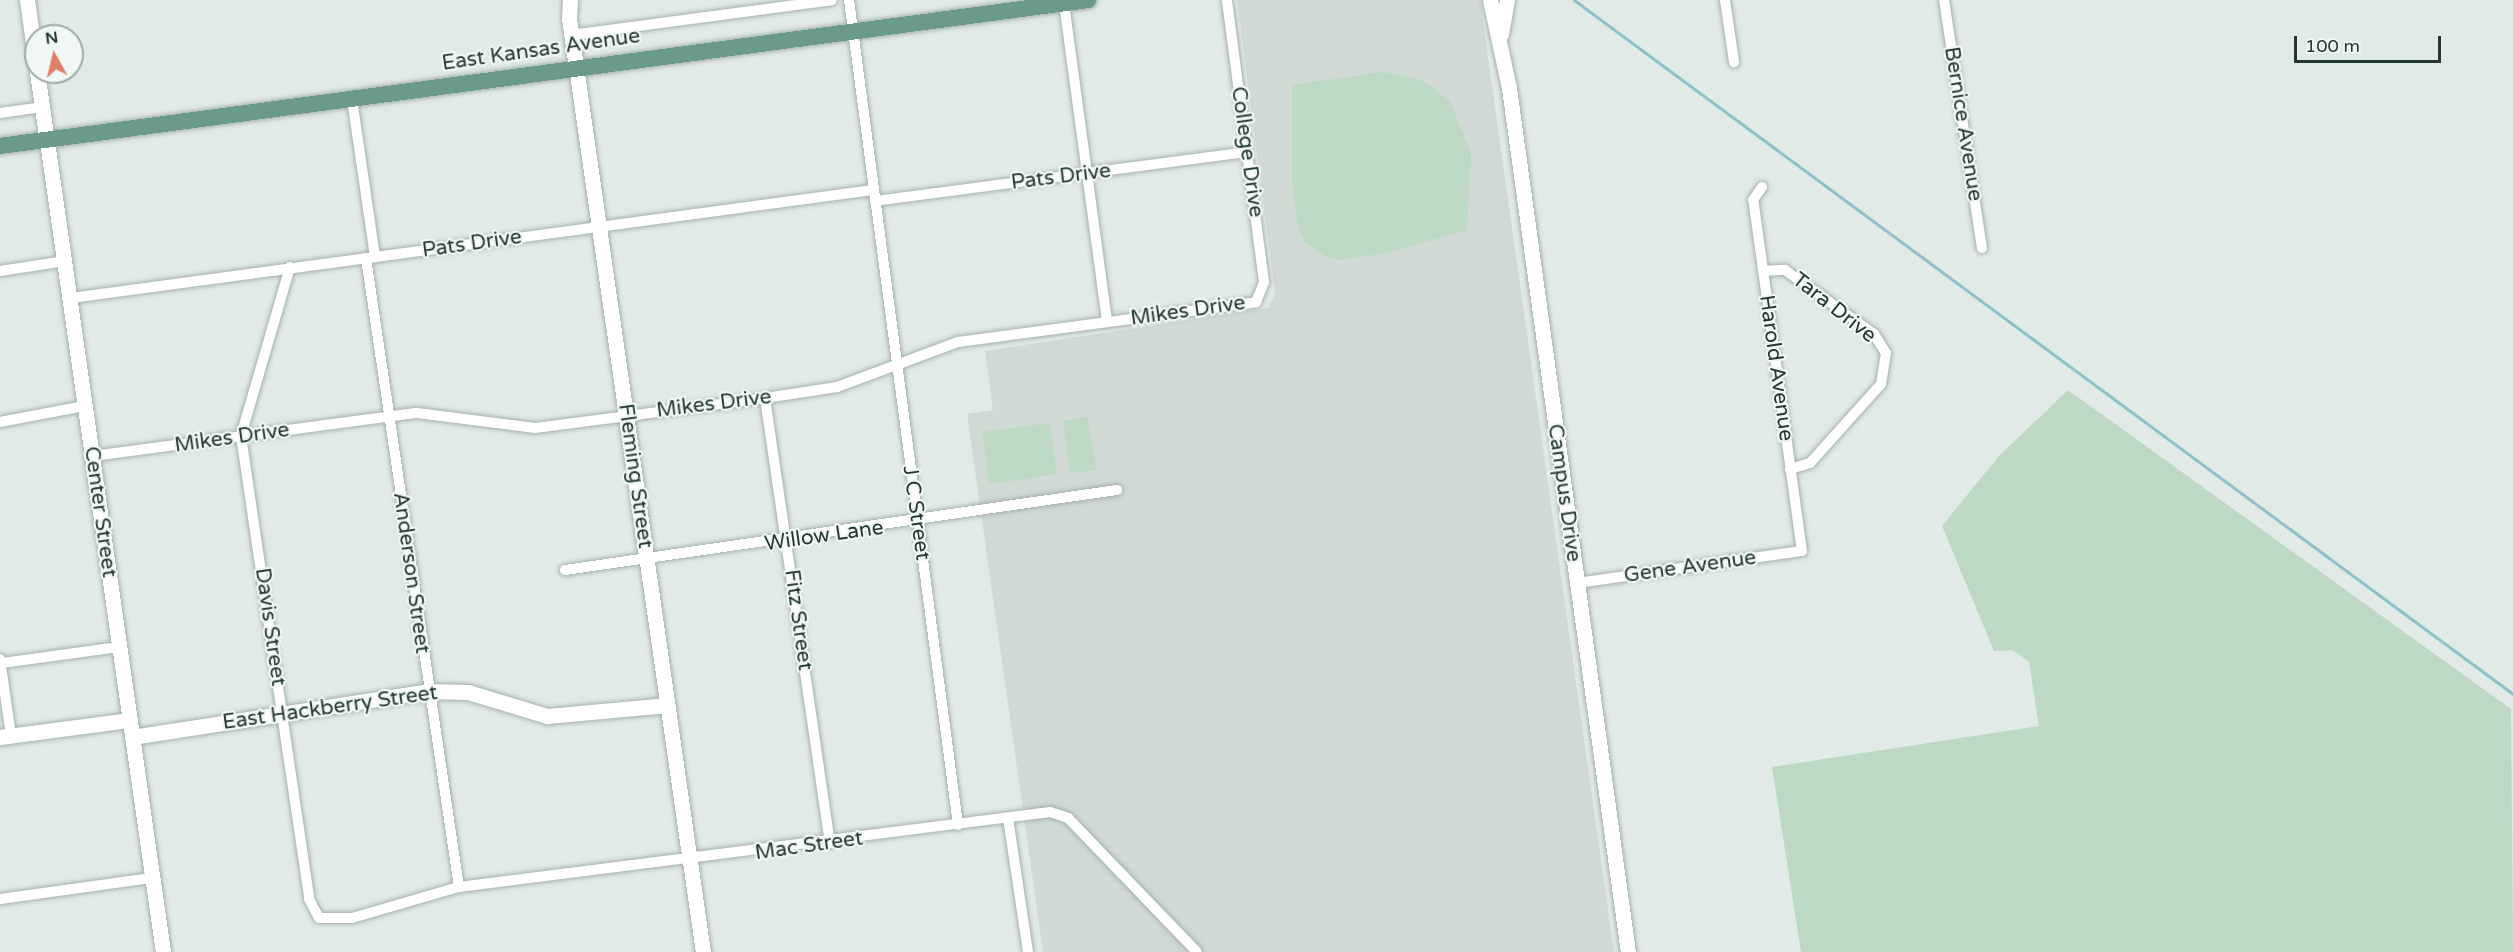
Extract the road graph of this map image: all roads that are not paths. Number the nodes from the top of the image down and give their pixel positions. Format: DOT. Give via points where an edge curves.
graph roads {
  1 [pos="27,0"];
  2 [pos="570,0"];
  3 [pos="832,0"];
  4 [pos="849,0"];
  5 [pos="1088,0"];
  6 [pos="1227,0"];
  7 [pos="1490,0"];
  8 [pos="1507,0"];
  9 [pos="1725,0"];
  10 [pos="1944,0"];
  11 [pos="1064,3"];
  12 [pos="30,24"];
  13 [pos="851,31"];
  14 [pos="1501,34"];
  15 [pos="571,35"];
  16 [pos="1734,62"];
  17 [pos="576,68"];
  18 [pos="39,84"];
  19 [pos="352,99"];
  20 [pos="42,107"];
  21 [pos="0,113"];
  22 [pos="47,140"];
  23 [pos="0,147"];
  24 [pos="1247,152"];
  25 [pos="1087,174"];
  26 [pos="1762,187"];
  27 [pos="874,196"];
  28 [pos="599,226"];
  29 [pos="1982,248"];
  30 [pos="371,258"];
  31 [pos="65,261"];
  32 [pos="290,267"];
  33 [pos="0,271"];
  34 [pos="1762,271"];
  35 [pos="71,298"];
  36 [pos="1256,302"];
  37 [pos="1107,322"];
  38 [pos="896,366"];
  39 [pos="765,398"];
  40 [pos="86,406"];
  41 [pos="389,416"];
  42 [pos="627,416"];
  43 [pos="0,422"];
  44 [pos="241,436"];
  45 [pos="93,456"];
  46 [pos="1790,469"];
  47 [pos="1117,490"];
  48 [pos="918,522"];
  49 [pos="786,542"];
  50 [pos="1803,552"];
  51 [pos="647,561"];
  52 [pos="565,570"];
  53 [pos="1577,583"];
  54 [pos="119,647"];
  55 [pos="1,661"];
  56 [pos="428,691"];
  57 [pos="668,705"];
  58 [pos="283,715"];
  59 [pos="130,720"];
  60 [pos="5,736"];
  61 [pos="132,737"];
  62 [pos="1008,818"];
  63 [pos="958,825"];
  64 [pos="830,843"];
  65 [pos="690,857"];
  66 [pos="152,879"];
  67 [pos="459,887"];
  68 [pos="0,899"];
  69 [pos="163,952"];
  70 [pos="703,952"];
  71 [pos="1028,952"];
  72 [pos="1197,952"];
  73 [pos="1628,952"];
  1 -- 12 [label="street"];
  2 -- 15 [label="street, Fleming Street"];
  3 -- 15 [label="street"];
  4 -- 13 [label="street, J C Street"];
  5 -- 11 [label="main road, East Kansas Avenue"];
  6 -- 24 [label="street, College Drive"];
  7 -- 14 [label="street, Campus Drive"];
  8 -- 14 [label="street, Campus Drive"];
  9 -- 16 [label="street"];
  10 -- 29 [label="street, Bernice Avenue"];
  11 -- 13 [label="main road, East Kansas Avenue"];
  11 -- 25 [label="street"];
  13 -- 17 [label="main road, East Kansas Avenue"];
  13 -- 27 [label="street, J C Street"];
  14 -- 53 [label="street, Campus Drive"];
  15 -- 17 [label="street, Fleming Street"];
  17 -- 19 [label="main road, East Kansas Avenue"];
  17 -- 28 [label="street, Fleming Street"];
  18 -- 20 [label="street, Center Street"];
  19 -- 22 [label="main road, East Kansas Avenue"];
  19 -- 30 [label="street, Anderson Street"];
  20 -- 21 [label="street"];
  20 -- 22 [label="street, Center Street"];
  22 -- 23 [label="main road, East Kansas Avenue"];
  22 -- 31 [label="street, Center Street"];
  24 -- 25 [label="street, Pats Drive"];
  24 -- 36 [label="street, College Drive" via="1264,282"];
  25 -- 27 [label="street, Pats Drive"];
  25 -- 37 [label="street"];
  26 -- 34 [label="street, Harold Avenue" via="1753,200"];
  27 -- 28 [label="street, Pats Drive"];
  27 -- 38 [label="street, J C Street"];
  28 -- 30 [label="street, Pats Drive"];
  28 -- 42 [label="street, Fleming Street"];
  30 -- 32 [label="street, Pats Drive"];
  30 -- 41 [label="street, Anderson Street"];
  31 -- 33 [label="street"];
  31 -- 35 [label="street, Center Street"];
  32 -- 35 [label="street, Pats Drive"];
  32 -- 44 [label="street, Davis Street"];
  34 -- 46 [label="street, Harold Avenue"];
  34 -- 46 [label="street, Tara Drive" via="1785,270 1874,334 1886,352 1881,384 1810,463"];
  35 -- 40 [label="street, Center Street"];
  36 -- 37 [label="street, Mikes Drive"];
  37 -- 38 [label="street, Mikes Drive" via="958,342"];
  38 -- 39 [label="street, Mikes Drive" via="837,387"];
  38 -- 48 [label="street, J C Street"];
  39 -- 42 [label="street, Mikes Drive"];
  39 -- 49 [label="street, Fitz Street"];
  40 -- 43 [label="street"];
  40 -- 45 [label="street, Center Street"];
  41 -- 42 [label="street, Mikes Drive" via="417,413 535,428"];
  41 -- 44 [label="street, Mikes Drive"];
  41 -- 56 [label="street, Anderson Street"];
  42 -- 51 [label="street, Fleming Street"];
  44 -- 45 [label="street, Mikes Drive"];
  44 -- 58 [label="street, Davis Street"];
  45 -- 54 [label="street, Center Street"];
  46 -- 50 [label="street, Harold Avenue"];
  47 -- 48 [label="street, Willow Lane"];
  48 -- 49 [label="street, Willow Lane"];
  48 -- 63 [label="street, J C Street"];
  49 -- 51 [label="street, Willow Lane"];
  49 -- 64 [label="street, Fitz Street"];
  50 -- 53 [label="street, Gene Avenue"];
  51 -- 52 [label="street, Willow Lane"];
  51 -- 57 [label="street, Fleming Street"];
  53 -- 73 [label="street, Campus Drive"];
  54 -- 55 [label="street"];
  54 -- 59 [label="street, Center Street"];
  55 -- 60 [label="street"];
  56 -- 57 [label="street, East Hackberry Street" via="468,692 547,716"];
  56 -- 58 [label="street, East Hackberry Street"];
  56 -- 67 [label="street, Anderson Street"];
  57 -- 65 [label="street, Fleming Street"];
  58 -- 61 [label="street, East Hackberry Street"];
  58 -- 67 [label="street, Davis Street" via="309,899 319,918 352,918"];
  59 -- 60 [label="street"];
  59 -- 61 [label="street, Center Street"];
  61 -- 66 [label="street, Center Street"];
  62 -- 63 [label="street, Mac Street"];
  62 -- 71 [label="street"];
  62 -- 72 [label="street, Mac Street" via="1050,812 1068,818"];
  63 -- 64 [label="street, Mac Street"];
  64 -- 65 [label="street, Mac Street"];
  65 -- 67 [label="street, Mac Street"];
  65 -- 70 [label="street, Fleming Street"];
  66 -- 68 [label="street"];
  66 -- 69 [label="street, Center Street"];
}
